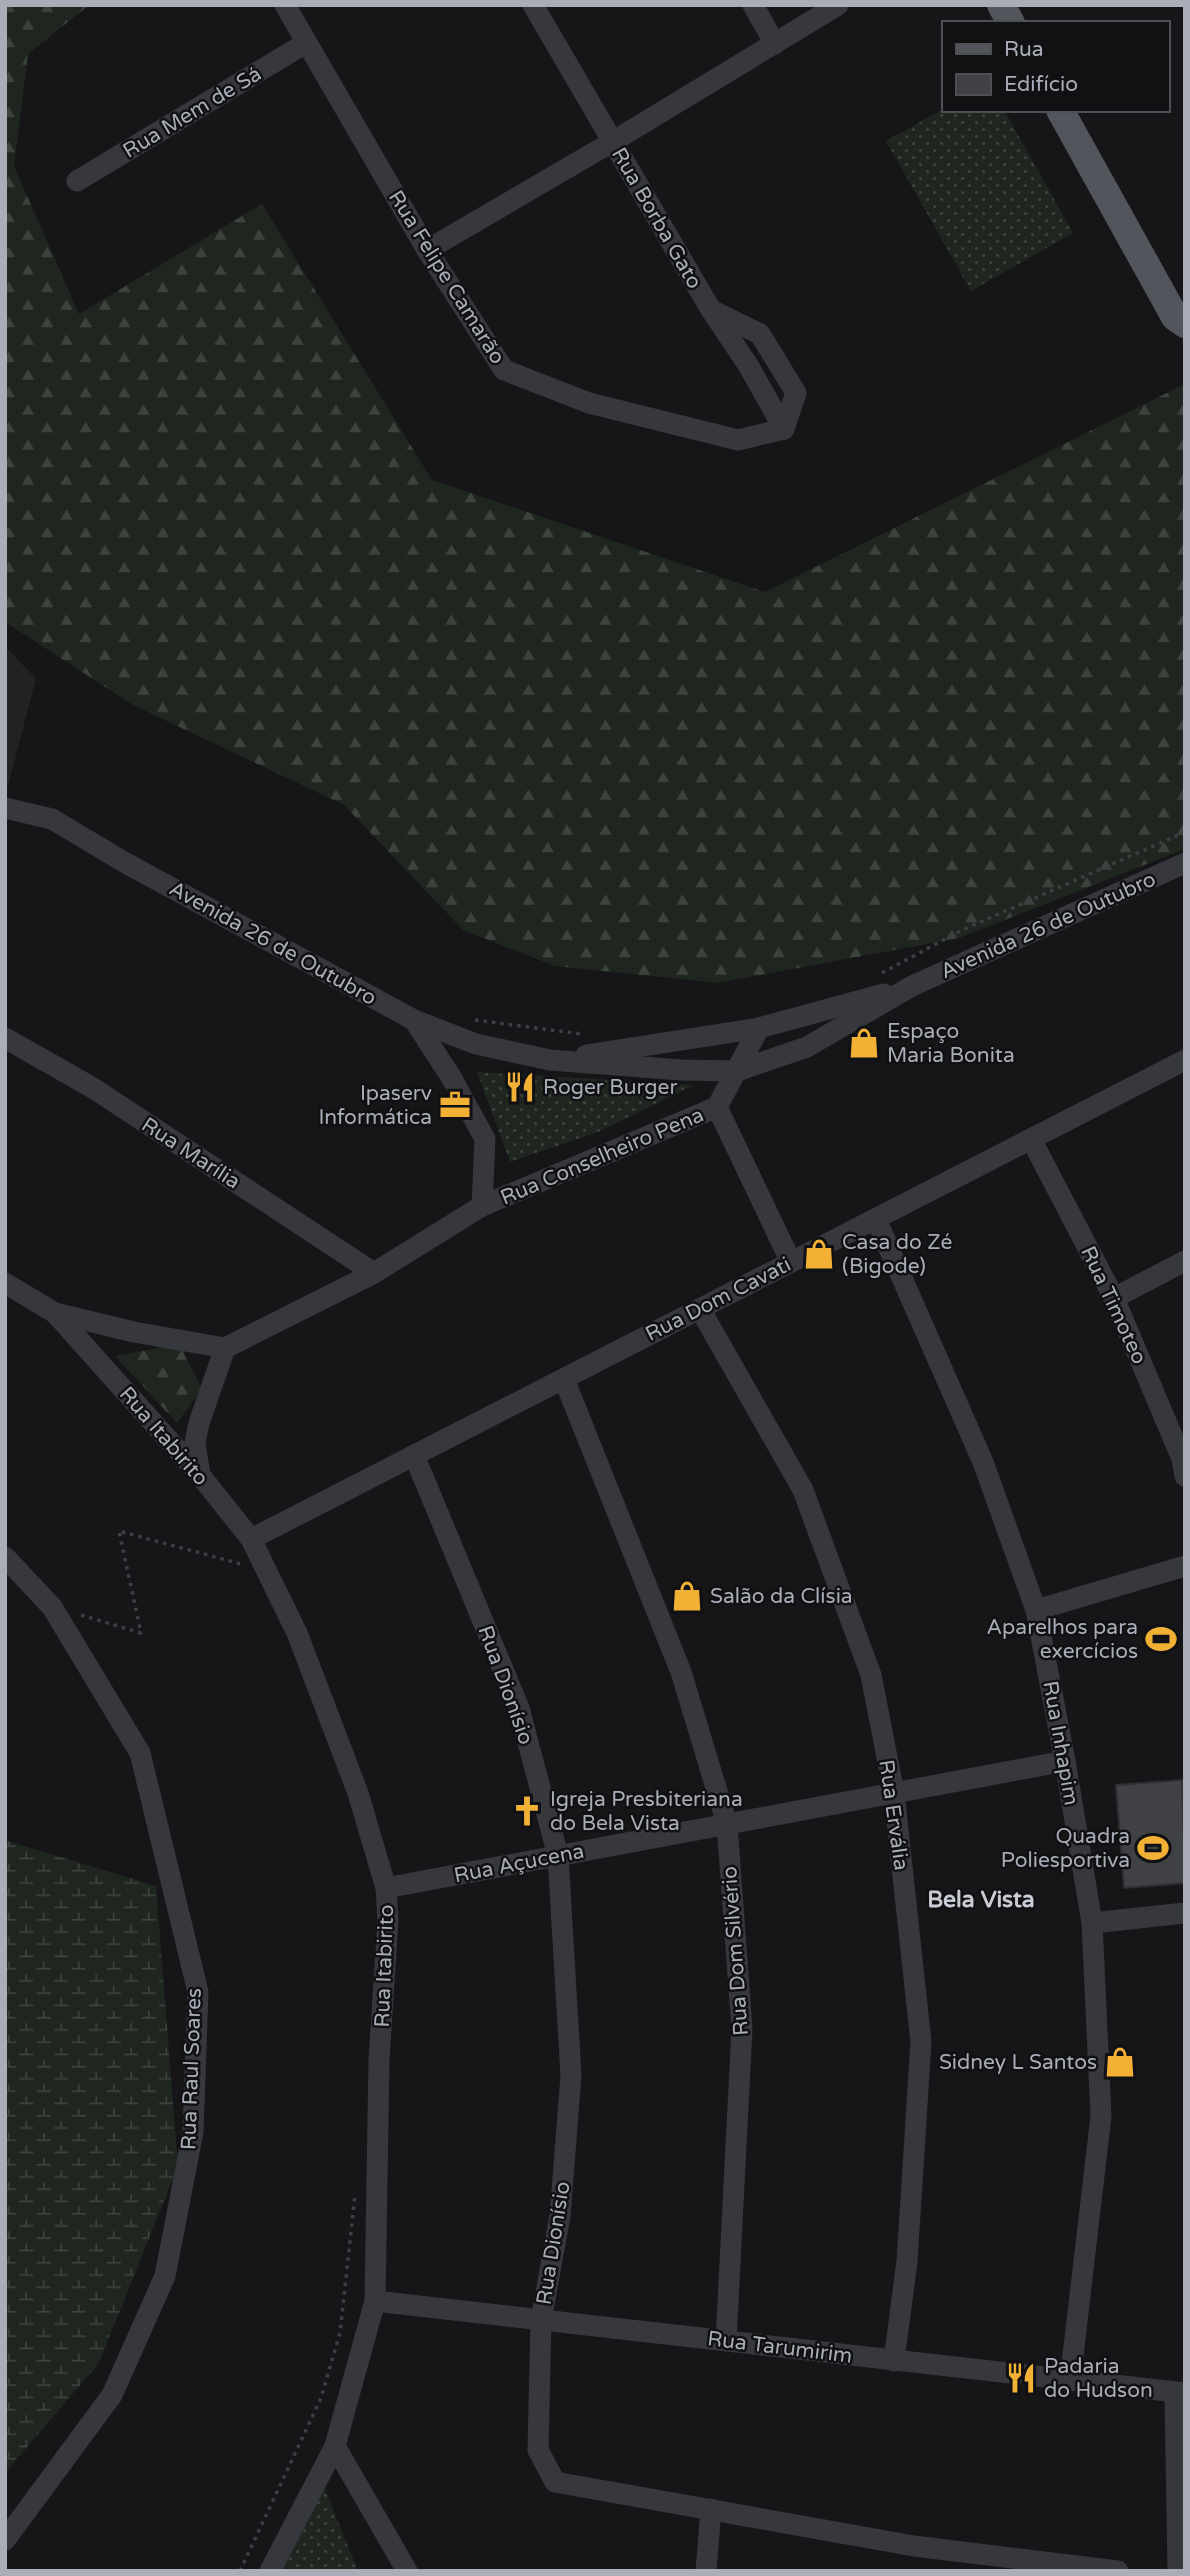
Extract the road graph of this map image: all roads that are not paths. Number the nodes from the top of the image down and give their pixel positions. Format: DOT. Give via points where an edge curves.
graph roads {
  1 [pos="285,5"];
  2 [pos="533,5"];
  3 [pos="753,5"];
  4 [pos="838,5"];
  5 [pos="1001,5"];
  6 [pos="1010,21"];
  7 [pos="306,43"];
  8 [pos="775,44"];
  9 [pos="1061,112"];
  10 [pos="612,142"];
  11 [pos="77,181"];
  12 [pos="427,250"];
  13 [pos="1185,324"];
  14 [pos="784,429"];
  15 [pos="5,808"];
  16 [pos="1185,863"];
  17 [pos="912,986"];
  18 [pos="414,1020"];
  19 [pos="759,1028"];
  20 [pos="5,1038"];
  21 [pos="550,1060"];
  22 [pos="1185,1060"];
  23 [pos="737,1070"];
  24 [pos="717,1107"];
  25 [pos="1031,1139"];
  26 [pos="482,1206"];
  27 [pos="876,1219"];
  28 [pos="1185,1261"];
  29 [pos="791,1262"];
  30 [pos="374,1273"];
  31 [pos="5,1283"];
  32 [pos="1114,1298"];
  33 [pos="700,1309"];
  34 [pos="55,1313"];
  35 [pos="225,1348"];
  36 [pos="564,1378"];
  37 [pos="414,1455"];
  38 [pos="1184,1464"];
  39 [pos="200,1475"];
  40 [pos="251,1539"];
  41 [pos="5,1558"];
  42 [pos="1185,1566"];
  43 [pos="1036,1610"];
  44 [pos="1065,1761"];
  45 [pos="894,1793"];
  46 [pos="727,1824"];
  47 [pos="558,1856"];
  48 [pos="386,1888"];
  49 [pos="1185,1913"];
  50 [pos="1092,1923"];
  51 [pos="375,2301"];
  52 [pos="541,2320"];
  53 [pos="726,2341"];
  54 [pos="894,2361"];
  55 [pos="1070,2381"];
  56 [pos="1180,2393"];
  57 [pos="335,2446"];
  58 [pos="710,2509"];
  59 [pos="5,2540"];
  60 [pos="270,2571"];
  61 [pos="407,2571"];
  62 [pos="706,2571"];
  63 [pos="1118,2571"];
  64 [pos="1178,2571"];
  1 -- 7 [label="street, Rua Felipe Camarão"];
  2 -- 10 [label="street, Rua Borba Gato"];
  3 -- 8 [label="street"];
  4 -- 8 [label="street"];
  5 -- 6 [label="main road"];
  7 -- 11 [label="street, Rua Mem de Sá"];
  7 -- 12 [label="street, Rua Felipe Camarão"];
  8 -- 10 [label="street"];
  9 -- 13 [label="main road" via="1175,317"];
  10 -- 12 [label="street"];
  10 -- 14 [label="street, Rua Borba Gato"];
  12 -- 14 [label="street, Rua Felipe Camarão" via="504,370 589,403 738,440"];
  15 -- 18 [label="street, Avenida 26 de Outubro" via="52,819"];
  16 -- 17 [label="street, Avenida 26 de Outubro"];
  17 -- 19 [label="street, Avenida 26 de Outubro"];
  17 -- 23 [label="street, Avenida 26 de Outubro" via="807,1046"];
  18 -- 21 [label="street, Avenida 26 de Outubro" via="476,1044"];
  18 -- 26 [label="street, Rua Conselheiro Pena" via="485,1139"];
  19 -- 21 [label="street, Avenida 26 de Outubro"];
  19 -- 23 [label="street, Rua Conselheiro Pena"];
  20 -- 30 [label="street, Rua Marília" via="93,1087"];
  21 -- 23 [label="street, Avenida 26 de Outubro"];
  22 -- 25 [label="street, Rua Dom Cavati"];
  23 -- 24 [label="street, Rua Conselheiro Pena"];
  24 -- 26 [label="street, Rua Conselheiro Pena"];
  24 -- 29 [label="street"];
  25 -- 27 [label="street, Rua Dom Cavati"];
  25 -- 32 [label="street, Rua Timoteo"];
  26 -- 30 [label="street, Rua Conselheiro Pena"];
  27 -- 29 [label="street, Rua Dom Cavati"];
  27 -- 43 [label="street, Rua Inhapim" via="983,1462"];
  28 -- 32 [label="street"];
  29 -- 33 [label="street, Rua Dom Cavati"];
  30 -- 35 [label="street, Rua Conselheiro Pena"];
  31 -- 34 [label="street, Rua Itabirito"];
  32 -- 38 [label="street, Rua Timoteo"];
  33 -- 36 [label="street, Rua Dom Cavati"];
  33 -- 45 [label="street, Rua Ervália" via="803,1490 871,1675"];
  34 -- 35 [label="street, Rua Itabirito"];
  34 -- 39 [label="street, Rua Itabirito"];
  35 -- 39 [label="street" via="195,1443"];
  36 -- 37 [label="street, Rua Dom Cavati"];
  36 -- 46 [label="street, Rua Dom Silvério" via="681,1672"];
  37 -- 40 [label="street, Rua Dom Cavati"];
  37 -- 47 [label="street, Rua Dionísio" via="519,1708"];
  39 -- 40 [label="street, Rua Itabirito"];
  40 -- 48 [label="street, Rua Itabirito" via="297,1633 354,1781"];
  41 -- 59 [label="street, Rua Raul Soares" via="52,1607 140,1752 198,1992 193,2132 165,2276 112,2395"];
  42 -- 43 [label="street"];
  43 -- 44 [label="street, Rua Inhapim"];
  44 -- 45 [label="street, Rua Açucena"];
  44 -- 50 [label="street, Rua Inhapim"];
  45 -- 46 [label="street, Rua Açucena"];
  45 -- 54 [label="street, Rua Ervália" via="921,2042 907,2261"];
  46 -- 47 [label="street, Rua Açucena"];
  46 -- 53 [label="street, Rua Dom Silvério" via="742,2029"];
  47 -- 48 [label="street, Rua Açucena"];
  47 -- 52 [label="street, Rua Dionísio" via="571,2075 560,2216"];
  48 -- 51 [label="street, Rua Itabirito"];
  49 -- 50 [label="street"];
  50 -- 55 [label="street, Rua Inhapim" via="1101,2116"];
  51 -- 52 [label="street, Rua Tarumirim"];
  51 -- 57 [label="street, Rua Itabirito"];
  52 -- 53 [label="street, Rua Tarumirim"];
  52 -- 58 [label="street, Rua Dionísio" via="538,2450 555,2482"];
  53 -- 54 [label="street, Rua Tarumirim"];
  54 -- 55 [label="street, Rua Tarumirim"];
  55 -- 56 [label="street, Rua Tarumirim"];
  56 -- 64 [label="street"];
  57 -- 60 [label="street, Rua Itabirito"];
  57 -- 61 [label="street"];
  58 -- 62 [label="street"];
  58 -- 63 [label="street, Rua Dionísio" via="914,2546"];
}
